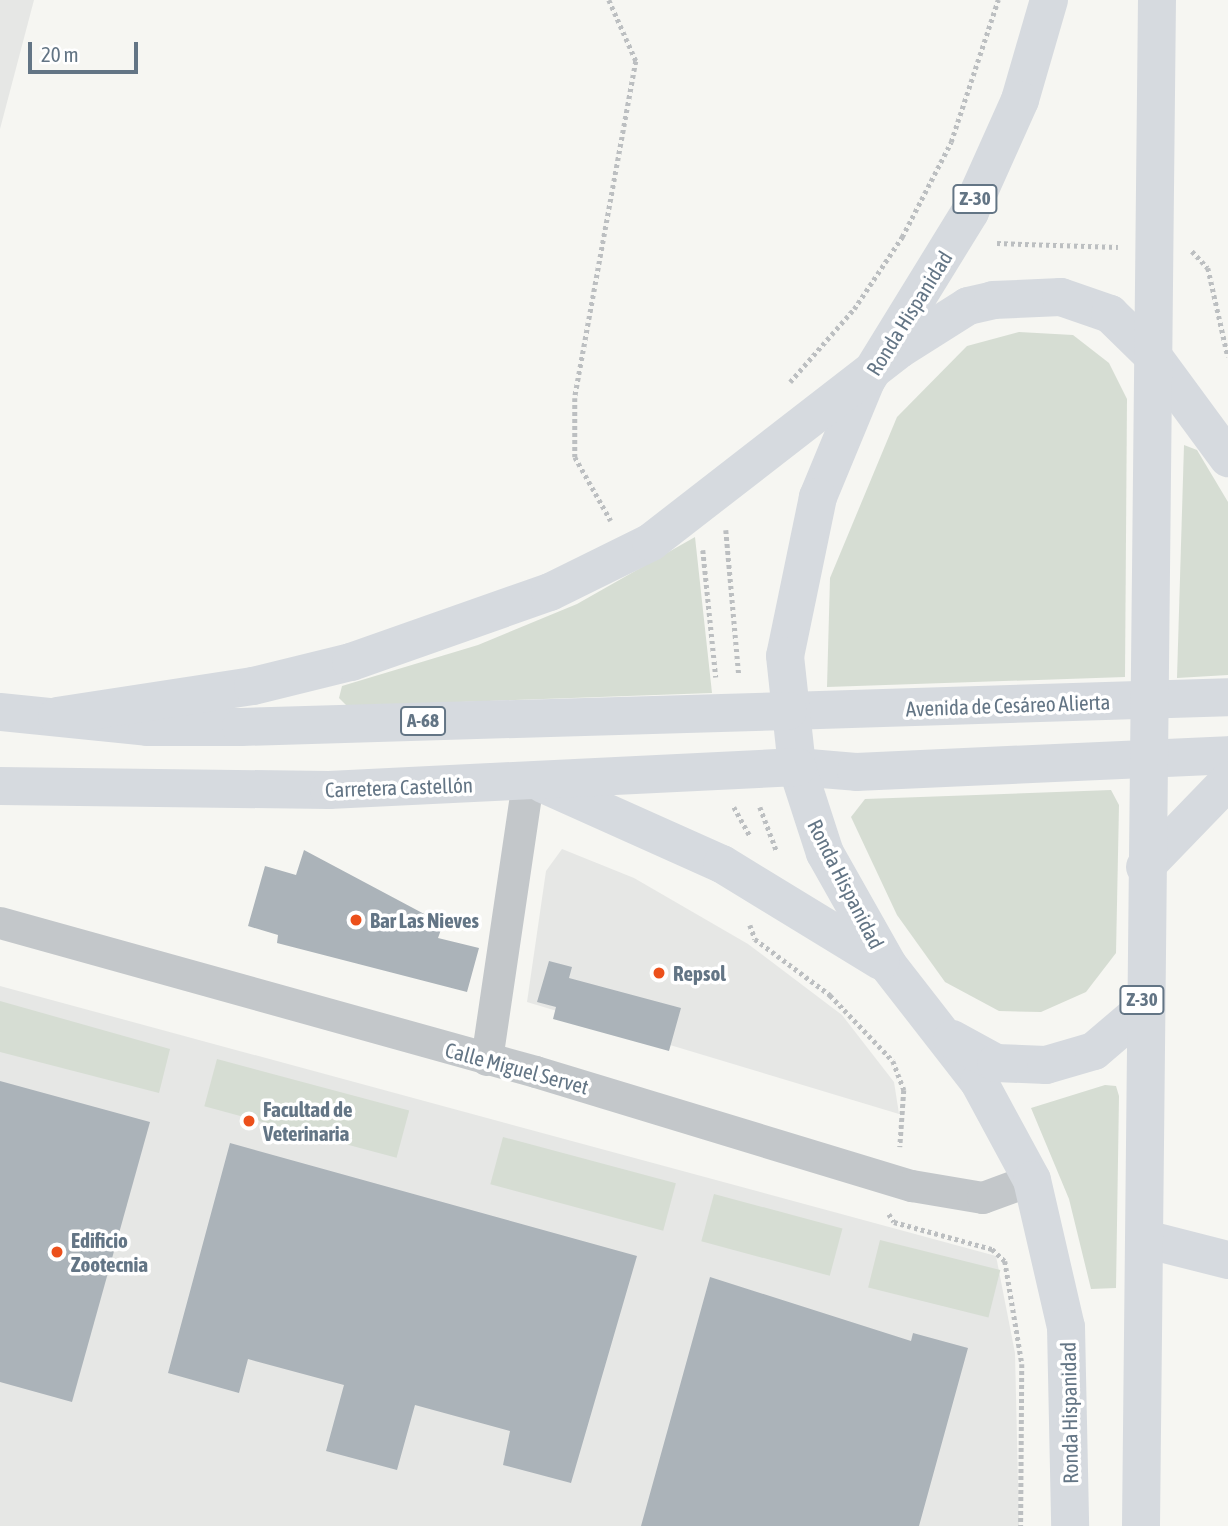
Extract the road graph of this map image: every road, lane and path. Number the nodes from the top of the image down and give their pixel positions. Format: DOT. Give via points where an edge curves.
graph roads {
  1 [pos="610,0"];
  2 [pos="998,0"];
  3 [pos="1049,0"];
  4 [pos="1157,0"];
  5 [pos="902,237"];
  6 [pos="954,241"];
  7 [pos="1154,246"];
  8 [pos="1153,356"];
  9 [pos="1228,357"];
  10 [pos="866,381"];
  11 [pos="782,389"];
  12 [pos="1228,458"];
  13 [pos="702,543"];
  14 [pos="629,554"];
  15 [pos="717,685"];
  16 [pos="1228,697"];
  17 [pos="1147,701"];
  18 [pos="788,710"];
  19 [pos="0,712"];
  20 [pos="57,716"];
  21 [pos="1228,755"];
  22 [pos="1145,761"];
  23 [pos="797,767"];
  24 [pos="1228,781"];
  25 [pos="535,784"];
  26 [pos="0,786"];
  27 [pos="732,799"];
  28 [pos="751,843"];
  29 [pos="1145,867"];
  30 [pos="750,913"];
  31 [pos="0,923"];
  32 [pos="888,965"];
  33 [pos="1142,1010"];
  34 [pos="941,1031"];
  35 [pos="487,1060"];
  36 [pos="898,1161"];
  37 [pos="1032,1180"];
  38 [pos="892,1198"];
  39 [pos="1145,1239"];
  40 [pos="1228,1260"];
  41 [pos="1021,1526"];
  42 [pos="1070,1526"];
  43 [pos="1141,1526"];
  1 -- 14 [label="path" via="636,61 575,398 575,457"];
  2 -- 5 [label="path" via="951,142"];
  3 -- 6 [label="main road, Ronda Hispanidad / Z-30" via="1020,100"];
  4 -- 7 [label="main road, Z-30"];
  5 -- 6 [label="path"];
  5 -- 11 [label="path" via="854,309"];
  6 -- 7 [label="path"];
  6 -- 10 [label="main road, Ronda Hispanidad / Z-30"];
  7 -- 8 [label="main road, Z-30"];
  7 -- 9 [label="path" via="1200,255"];
  8 -- 10 [label="main road" via="1110,314 1061,297 1029,296 968,306 900,349"];
  8 -- 12 [label="main road"];
  8 -- 17 [label="main road, Z-30"];
  10 -- 14 [label="main road"];
  10 -- 18 [label="main road, Ronda Hispanidad / Z-30" via="818,497 799,567 785,656"];
  13 -- 15 [label="path"];
  14 -- 20 [label="main road" via="478,622 351,662 253,686"];
  16 -- 17 [label="main road, Avenida de Cesáreo Alierta"];
  17 -- 18 [label="main road, Avenida de Cesáreo Alierta"];
  17 -- 22 [label="main road, Z-30"];
  18 -- 20 [label="main road, A-68" via="241,727 147,727"];
  18 -- 23 [label="main road, Ronda Hispanidad / Z-30"];
  19 -- 20 [label="main road, A-68"];
  21 -- 22 [label="main road"];
  22 -- 23 [label="main road" via="856,772"];
  22 -- 29 [label="main road, Z-30"];
  23 -- 25 [label="main road, Carretera Castellón" via="594,775"];
  23 -- 32 [label="main road, Ronda Hispanidad / Z-30" via="825,853"];
  24 -- 29 [label="main road"];
  25 -- 26 [label="main road, Carretera Castellón" via="237,791"];
  25 -- 32 [label="main road" via="722,864"];
  25 -- 35 [label="street"];
  27 -- 28 [label="path"];
  29 -- 33 [label="main road, Z-30"];
  30 -- 36 [label="path" via="755,939 830,995 893,1061 905,1106"];
  31 -- 35 [label="street, Calle Miguel Servet"];
  32 -- 34 [label="main road, Ronda Hispanidad / Z-30"];
  33 -- 34 [label="main road" via="1094,1051 1045,1065 996,1063"];
  33 -- 39 [label="main road, Z-30"];
  34 -- 37 [label="main road, Ronda Hispanidad / Z-30" via="1000,1116"];
  35 -- 37 [label="street, Calle Miguel Servet" via="959,1197 983,1198"];
  37 -- 42 [label="main road, Ronda Hispanidad / Z-30" via="1066,1327"];
  38 -- 41 [label="path" via="889,1216 894,1222 992,1249 1005,1261 1021,1337"];
  39 -- 40 [label="main road"];
  39 -- 43 [label="main road, Z-30"];
}
